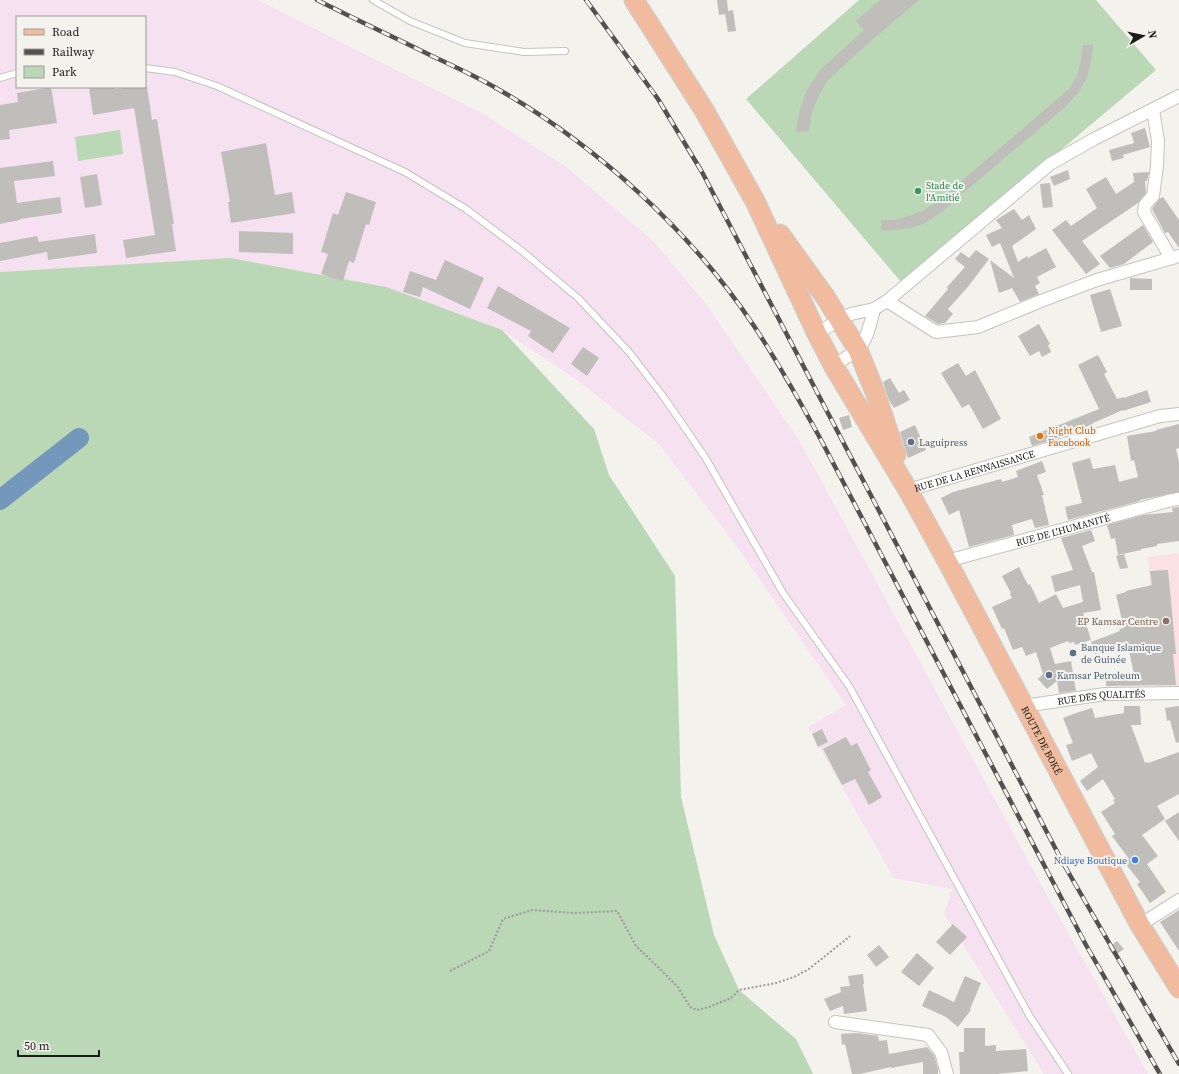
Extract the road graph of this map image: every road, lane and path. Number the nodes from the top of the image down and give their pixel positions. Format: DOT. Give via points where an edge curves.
graph roads {
  1 [pos="373,0"];
  2 [pos="634,0"];
  3 [pos="565,50"];
  4 [pos="146,68"];
  5 [pos="16,73"];
  6 [pos="0,78"];
  7 [pos="1179,96"];
  8 [pos="1153,110"];
  9 [pos="755,201"];
  10 [pos="1175,257"];
  11 [pos="887,301"];
  12 [pos="874,309"];
  13 [pos="840,319"];
  14 [pos="816,334"];
  15 [pos="858,350"];
  16 [pos="833,365"];
  17 [pos="1179,414"];
  18 [pos="908,490"];
  19 [pos="1179,499"];
  20 [pos="947,561"];
  21 [pos="1179,693"];
  22 [pos="1024,706"];
  23 [pos="1179,900"];
  24 [pos="1140,925"];
  25 [pos="850,936"];
  26 [pos="450,971"];
  27 [pos="1179,988"];
  28 [pos="835,1022"];
  29 [pos="947,1074"];
  30 [pos="1068,1074"];
  1 -- 3 [label="lane" via="410,22 465,43 524,52"];
  2 -- 9 [label="main road" via="704,110"];
  4 -- 30 [label="lane" via="175,72 217,86 405,172 466,209 522,251 578,298 629,352 705,457 783,593 849,686 1029,1015"];
  5 -- 6 [label="lane"];
  7 -- 8 [label="street"];
  8 -- 10 [label="street" via="1158,141 1157,166 1153,196 1145,205 1144,212"];
  8 -- 11 [label="street" via="1050,164"];
  9 -- 13 [label="main road"];
  9 -- 14 [label="main road"];
  10 -- 11 [label="street" via="1097,280 978,327 936,332"];
  11 -- 12 [label="street"];
  12 -- 13 [label="street"];
  12 -- 15 [label="street" via="866,338"];
  13 -- 14 [label="street"];
  13 -- 15 [label="main road"];
  14 -- 16 [label="main road"];
  15 -- 16 [label="street"];
  15 -- 18 [label="main road"];
  16 -- 18 [label="main road"];
  17 -- 18 [label="street, RUE DE LA RENNAISSANCE" via="1160,416"];
  18 -- 20 [label="main road, ROUTE DE BOKÉ"];
  19 -- 20 [label="street, RUE DE L'HUMANITÉ"];
  20 -- 22 [label="main road, ROUTE DE BOKÉ"];
  21 -- 22 [label="street, RUE DES QUALITÉS" via="1105,694"];
  22 -- 24 [label="main road, ROUTE DE BOKÉ"];
  23 -- 24 [label="street"];
  24 -- 27 [label="main road, ROUTE DE BOKÉ"];
  25 -- 26 [label="path" via="809,969 794,977 739,990 731,998 697,1010 690,1007 678,987 636,946 617,911 574,913 532,910 503,919 489,951"];
  28 -- 29 [label="street" via="928,1035 941,1052"];
}
